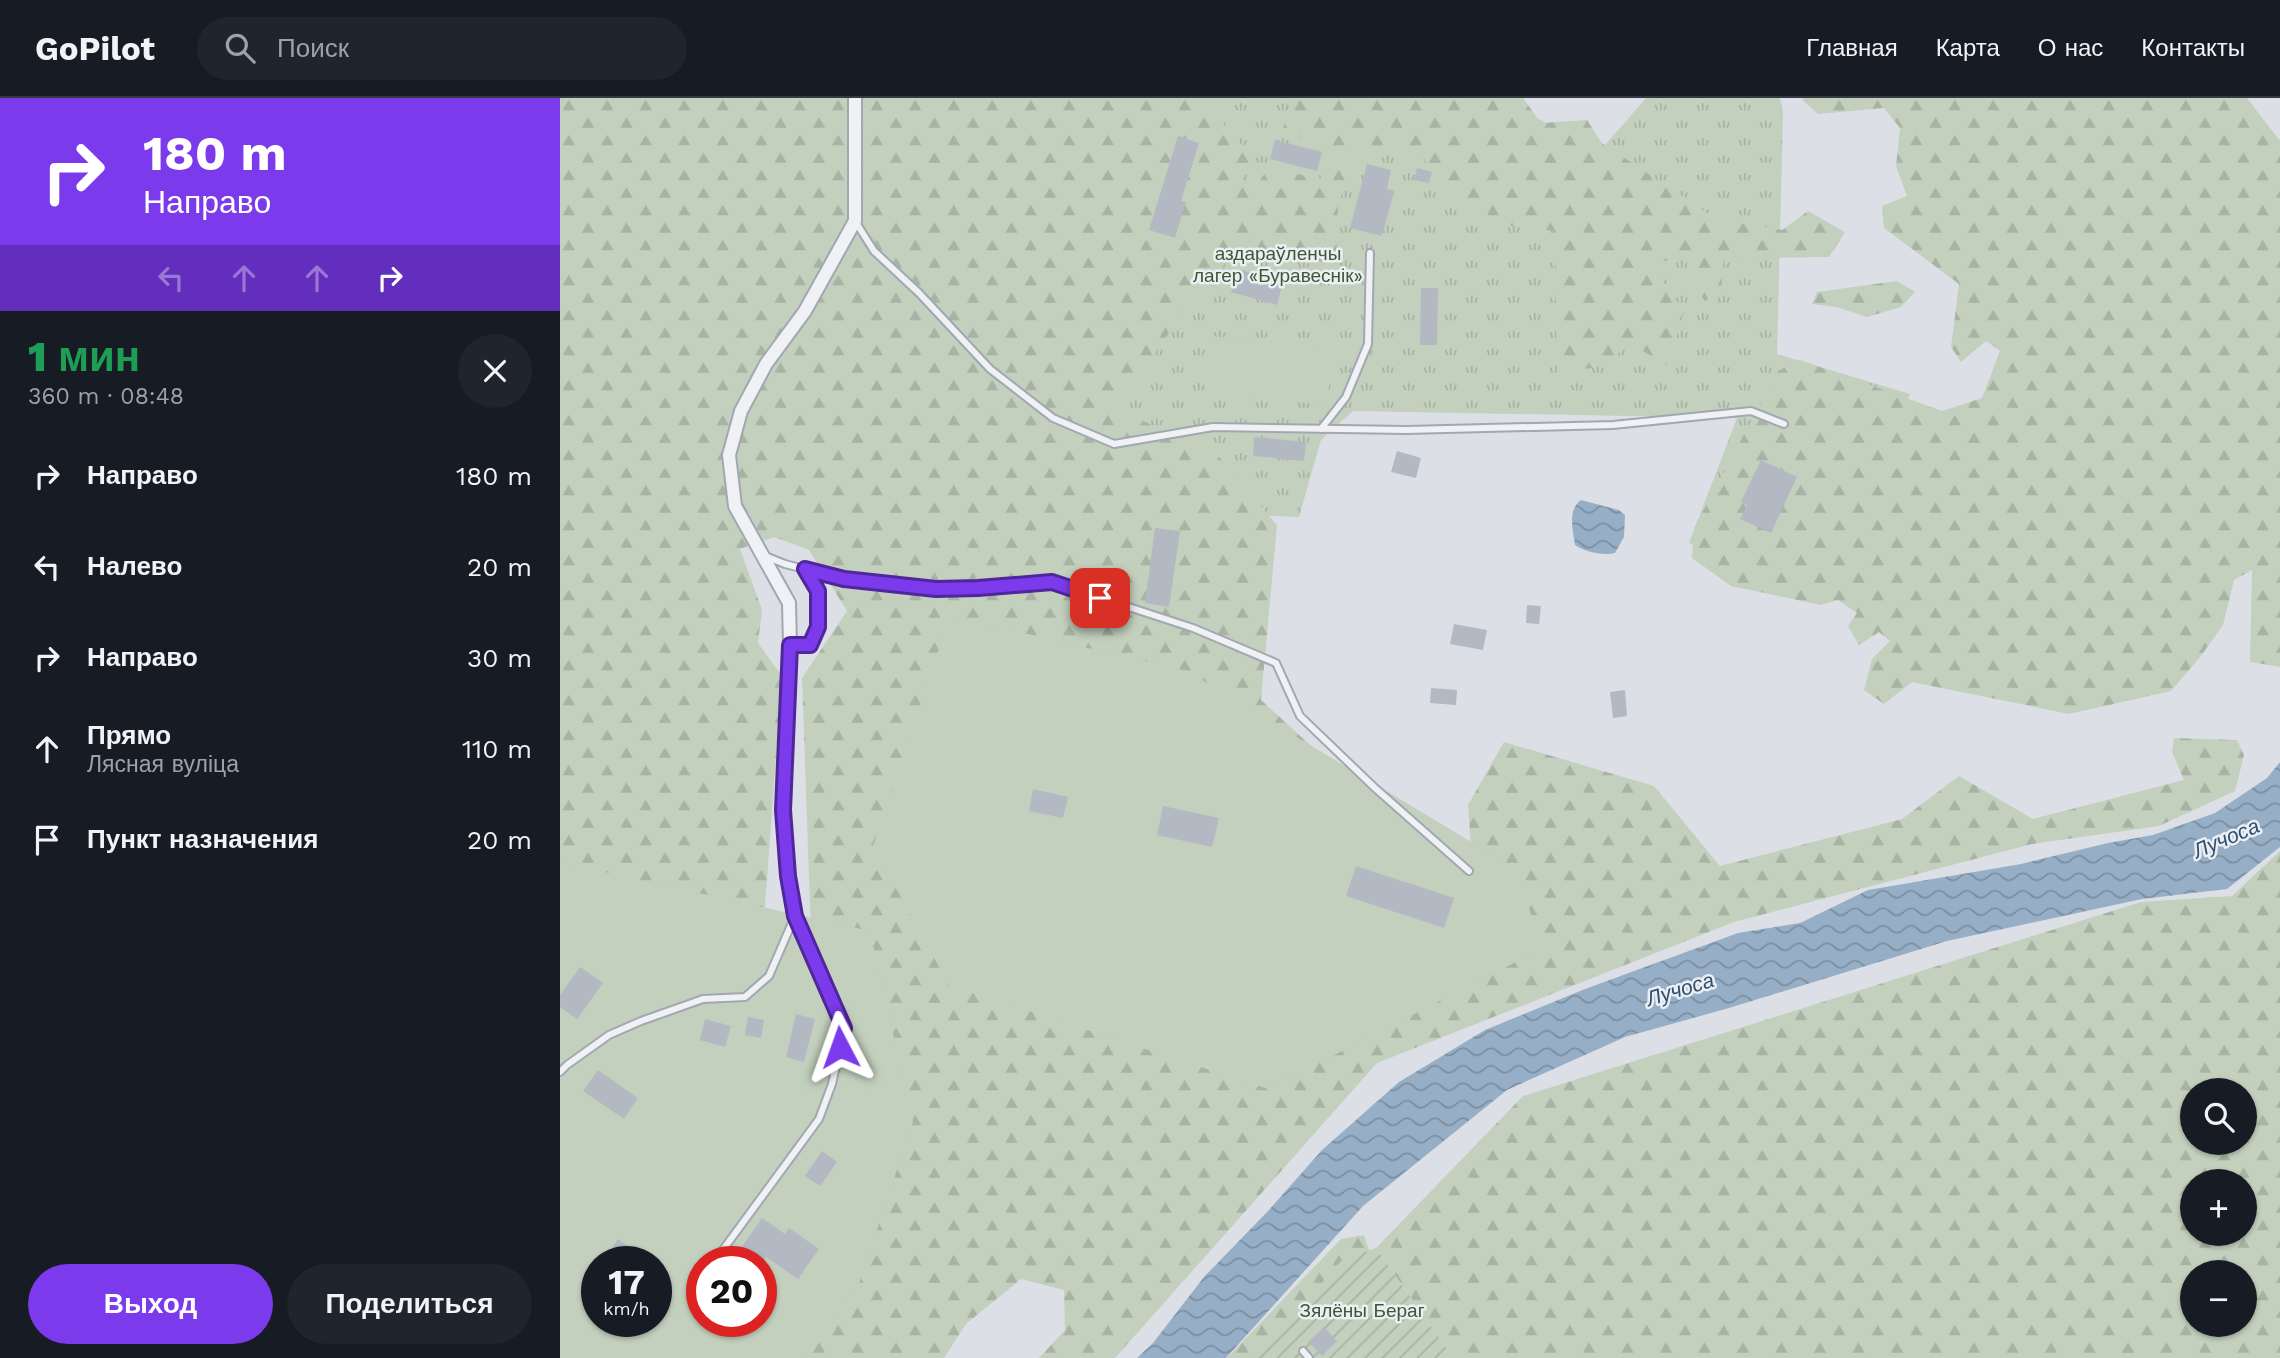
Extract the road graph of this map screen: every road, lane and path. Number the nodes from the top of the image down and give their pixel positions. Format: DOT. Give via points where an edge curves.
graph roads {
  1 [pos="855,98"];
  2 [pos="855,221"];
  3 [pos="1370,253"];
  4 [pos="1784,424"];
  5 [pos="1321,429"];
  6 [pos="761,555"];
  7 [pos="805,569"];
  8 [pos="790,645"];
  9 [pos="1469,871"];
  10 [pos="795,916"];
  11 [pos="560,1072"];
  12 [pos="726,1246"];
  13 [pos="1303,1352"];
  14 [pos="1309,1358"];
  1 -- 2 [label="street"];
  2 -- 5 [label="lane" via="874,251 990,369 1053,418 1114,444 1213,427"];
  2 -- 6 [label="street" via="741,411 729,455 735,506"];
  3 -- 5 [label="lane" via="1368,344 1346,397"];
  4 -- 5 [label="lane" via="1751,411 1613,425"];
  6 -- 7 [label="lane"];
  6 -- 8 [label="street" via="789,603"];
  7 -- 8 [label="lane" via="818,591 818,627 810,645"];
  7 -- 9 [label="lane" via="844,579 936,589 1052,582 1193,628 1276,663 1300,716"];
  8 -- 10 [label="street" via="783,810"];
  10 -- 11 [label="lane" via="769,976 745,997 703,999 641,1021 609,1035"];
  10 -- 12 [label="lane" via="844,1028 819,1119"];
  13 -- 14 [label="lane"];
}
